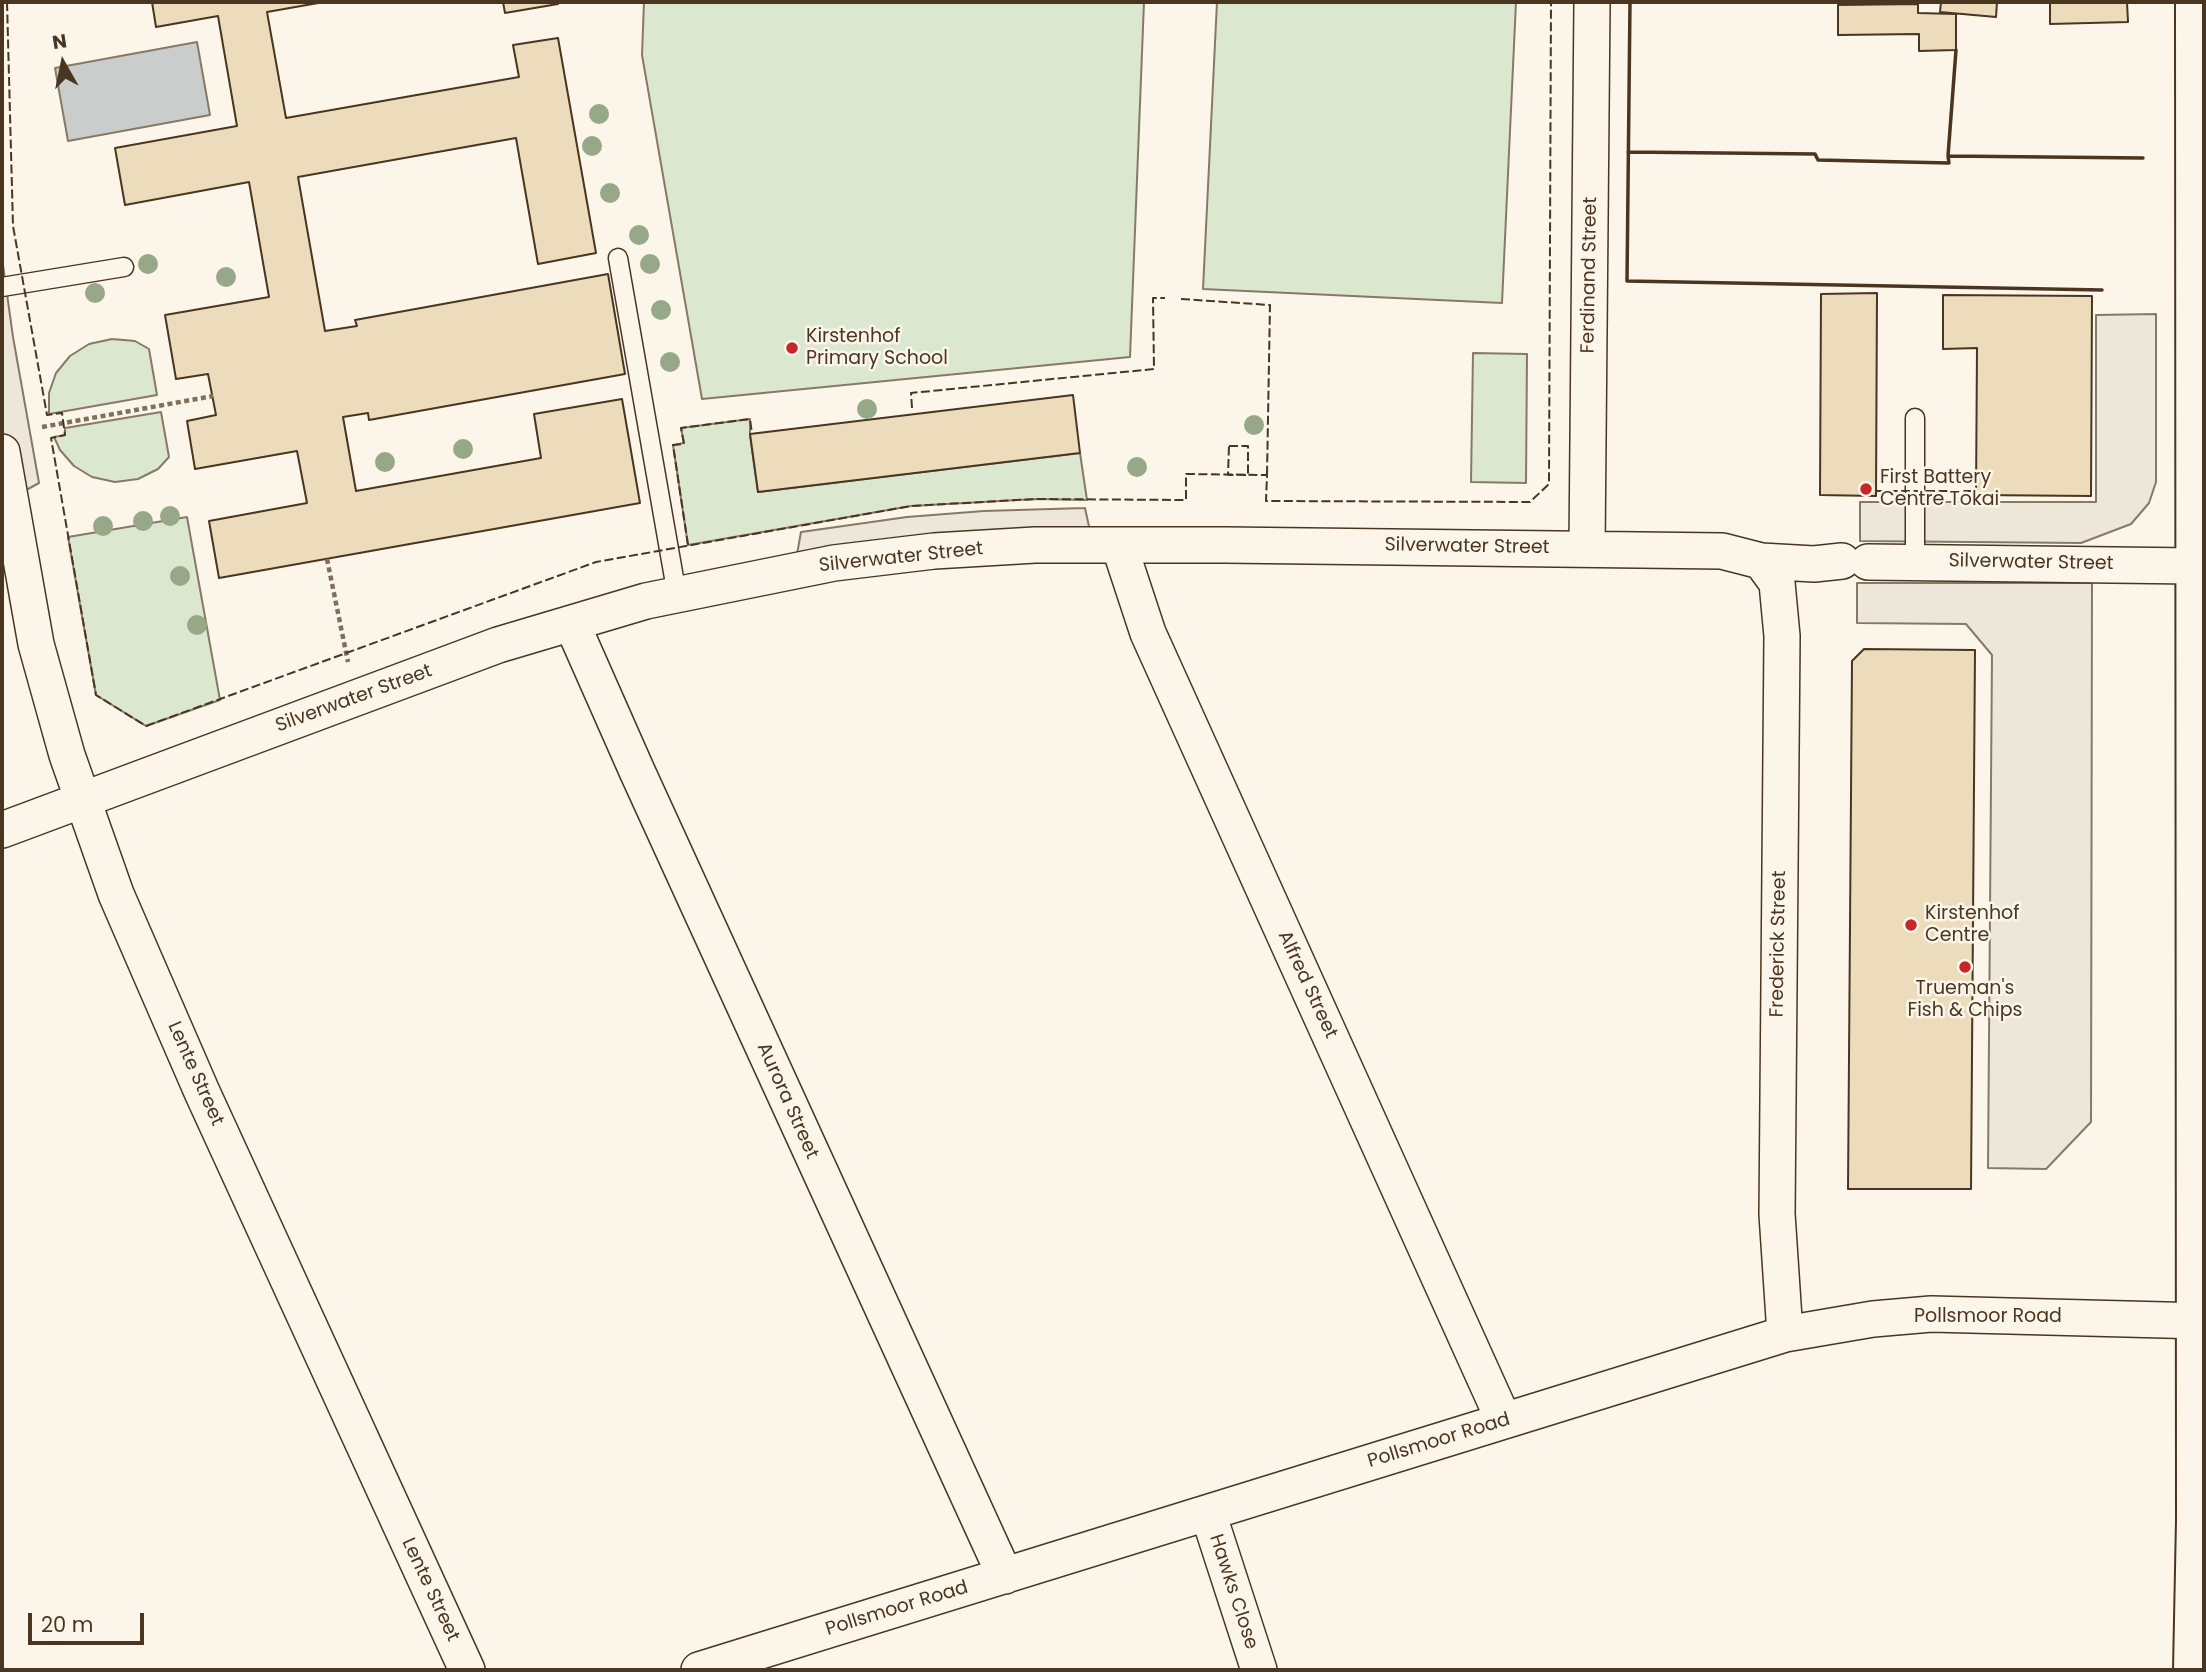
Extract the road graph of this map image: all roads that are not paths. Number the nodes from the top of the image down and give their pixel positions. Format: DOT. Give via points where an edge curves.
graph roads {
  1 [pos="1592,2"];
  2 [pos="2195,2"];
  3 [pos="618,258"];
  4 [pos="124,267"];
  5 [pos="2,287"];
  6 [pos="1915,418"];
  7 [pos="2,452"];
  8 [pos="2199,522"];
  9 [pos="1119,545"];
  10 [pos="1587,549"];
  11 [pos="1761,561"];
  12 [pos="1915,562"];
  13 [pos="2194,566"];
  14 [pos="677,595"];
  15 [pos="572,624"];
  16 [pos="81,799"];
  17 [pos="2,830"];
  18 [pos="2200,1320"];
  19 [pos="1785,1334"];
  20 [pos="1504,1421"];
  21 [pos="1208,1513"];
  22 [pos="1005,1576"];
  23 [pos="2199,1621"];
  24 [pos="467,1670"];
  25 [pos="699,1670"];
  26 [pos="1259,1670"];
  27 [pos="2193,1670"];
  1 -- 10 [label="street, Ferdinand Street"];
  2 -- 8 [label="main road"];
  3 -- 14 [label="lane"];
  4 -- 5 [label="lane"];
  6 -- 12 [label="lane"];
  7 -- 16 [label="street, Lente Street" via="36,644"];
  8 -- 13 [label="main road"];
  9 -- 10 [label="street, Silverwater Street"];
  9 -- 14 [label="street, Silverwater Street" via="934,551 834,564"];
  9 -- 20 [label="street, Alfred Street" via="1148,633"];
  10 -- 11 [label="street, Silverwater Street" via="1722,551"];
  11 -- 12 [label="street, Silverwater Street"];
  11 -- 19 [label="street, Frederick Street" via="1777,583 1782,636 1777,1214"];
  12 -- 13 [label="street, Silverwater Street"];
  13 -- 18 [label="main road"];
  14 -- 15 [label="street, Silverwater Street"];
  15 -- 16 [label="street, Silverwater Street" via="498,645"];
  15 -- 22 [label="street, Aurora Street"];
  16 -- 17 [label="street, Silverwater Street"];
  16 -- 24 [label="street, Lente Street" via="116,894 202,1092"];
  18 -- 19 [label="street, Pollsmoor Road" via="1931,1314"];
  18 -- 23 [label="main road"];
  19 -- 20 [label="street, Pollsmoor Road"];
  20 -- 21 [label="street, Pollsmoor Road"];
  21 -- 22 [label="street, Pollsmoor Road"];
  21 -- 26 [label="street, Hawks Close"];
  22 -- 25 [label="street, Pollsmoor Road"];
  23 -- 27 [label="main road"];
}
